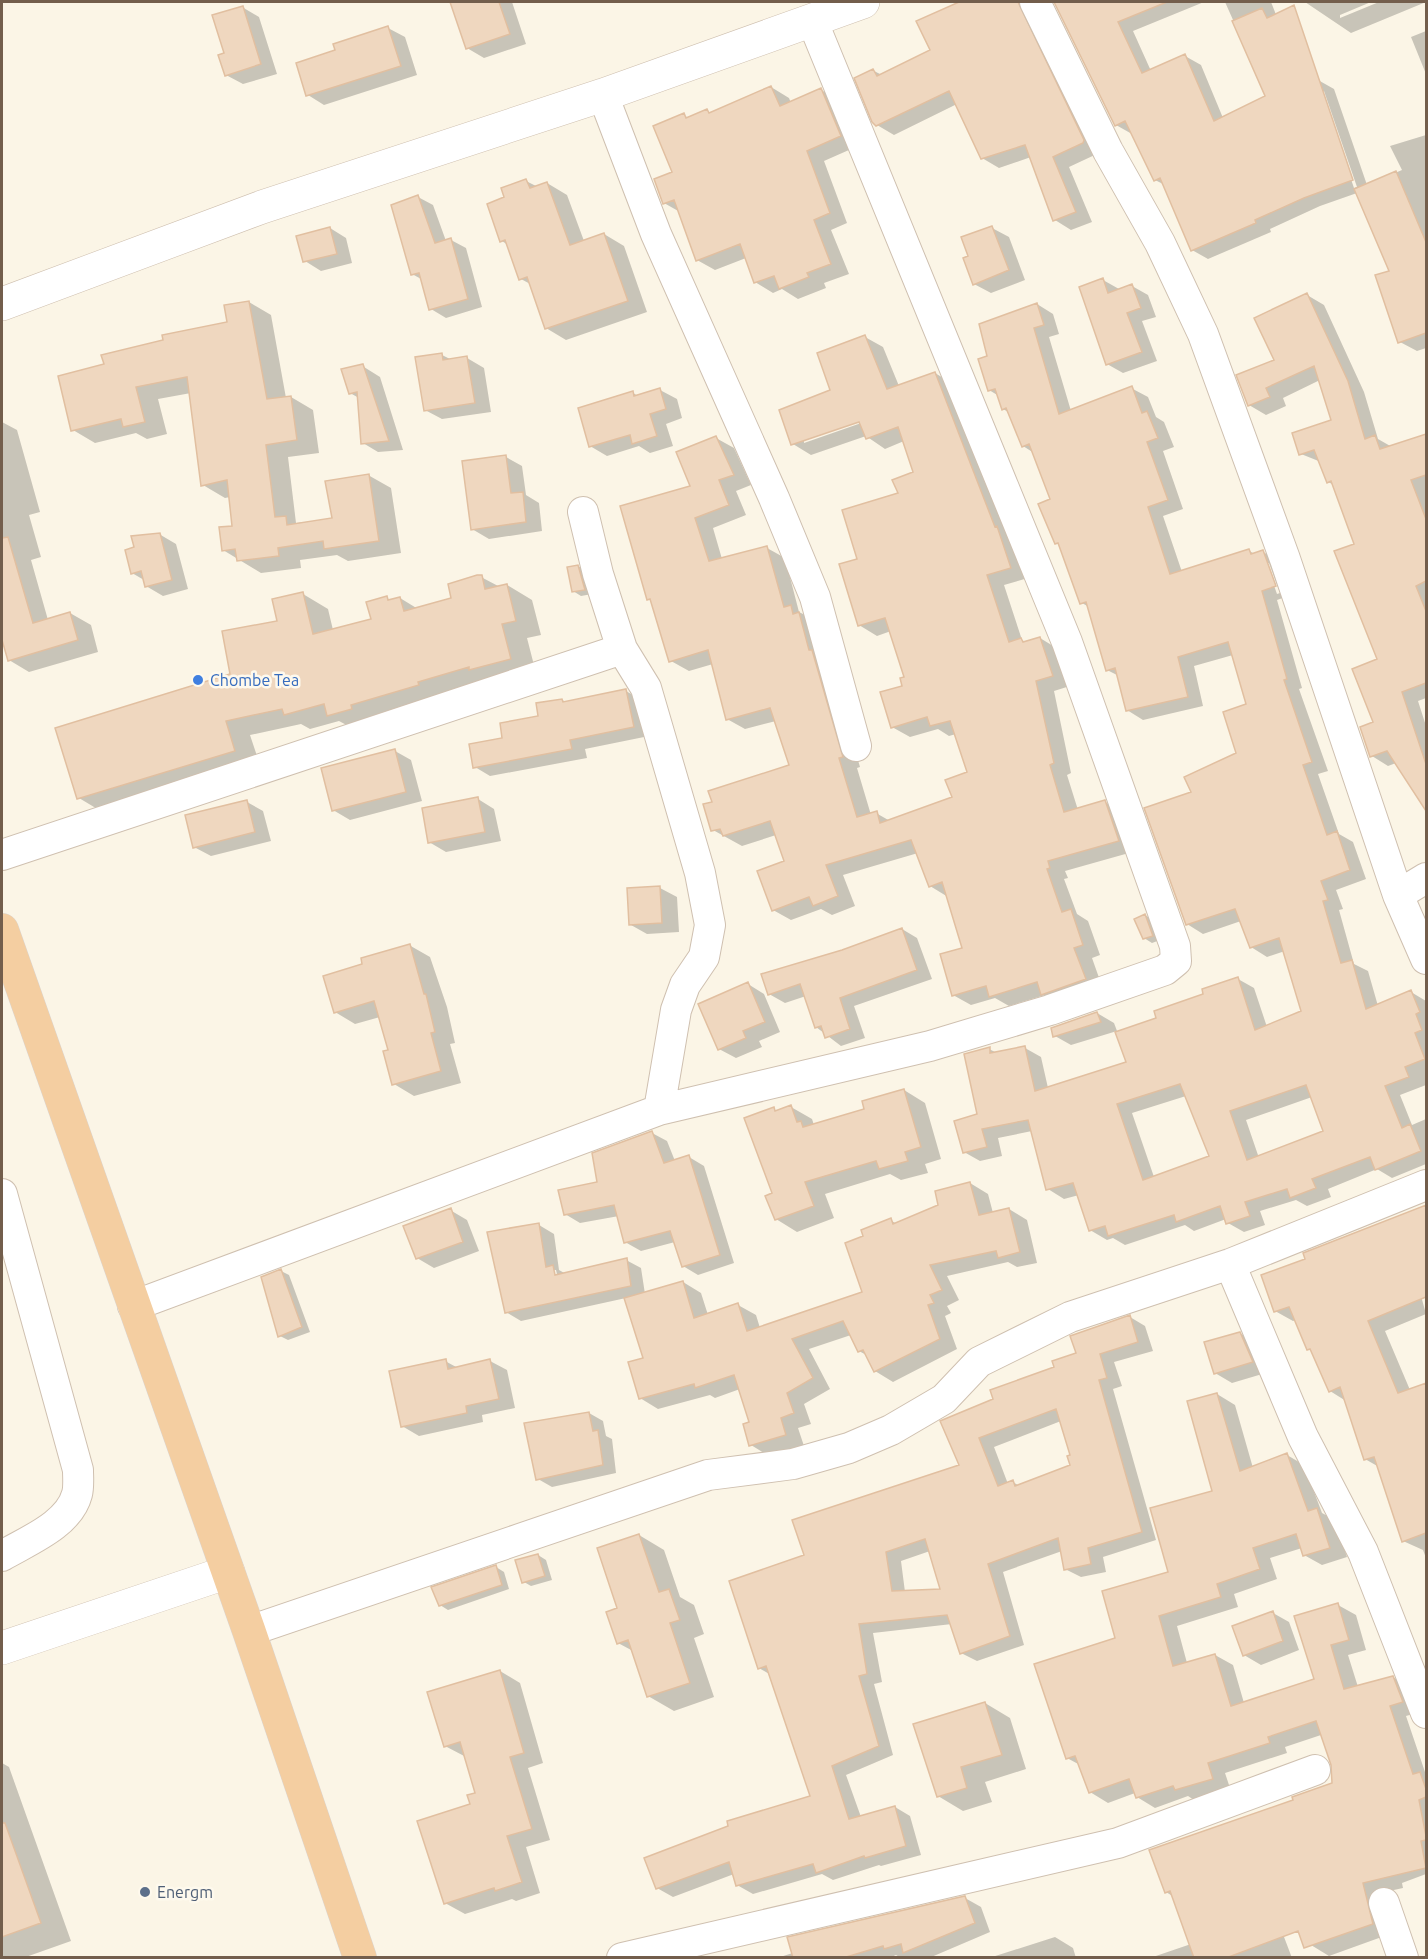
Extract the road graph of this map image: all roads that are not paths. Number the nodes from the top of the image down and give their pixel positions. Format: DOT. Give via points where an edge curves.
graph roads {
  1 [pos="863,2"];
  2 [pos="1035,2"];
  3 [pos="812,20"];
  4 [pos="603,95"];
  5 [pos="2,304"];
  6 [pos="583,512"];
  7 [pos="622,650"];
  8 [pos="856,746"];
  9 [pos="2,855"];
  10 [pos="1426,878"];
  11 [pos="1398,895"];
  12 [pos="2,930"];
  13 [pos="1426,959"];
  14 [pos="660,1110"];
  15 [pos="1426,1185"];
  16 [pos="2,1194"];
  17 [pos="1230,1264"];
  18 [pos="133,1306"];
  19 [pos="2,1556"];
  20 [pos="228,1572"];
  21 [pos="249,1631"];
  22 [pos="2,1648"];
  23 [pos="1426,1713"];
  24 [pos="1315,1770"];
  25 [pos="1384,1903"];
  26 [pos="360,1958"];
  27 [pos="622,1958"];
  28 [pos="1404,1958"];
  1 -- 3 [label="street"];
  2 -- 11 [label="street" via="1203,334 1285,559"];
  3 -- 4 [label="street"];
  3 -- 14 [label="street" via="1067,642 1175,946 1176,961 1154,974 930,1046"];
  4 -- 5 [label="street" via="262,207"];
  4 -- 8 [label="street" via="656,234 815,597"];
  6 -- 7 [label="street"];
  7 -- 9 [label="street"];
  7 -- 14 [label="street" via="646,688 700,873 710,925 704,957 684,985 676,1010"];
  10 -- 11 [label="street"];
  11 -- 13 [label="street"];
  12 -- 18 [label="highway"];
  14 -- 18 [label="street"];
  15 -- 17 [label="street"];
  16 -- 19 [label="street" via="78,1470 78,1494 68,1512 51,1527"];
  17 -- 21 [label="street" via="1070,1317 1011,1344 979,1362 944,1399 891,1430 849,1448 793,1464 708,1475"];
  17 -- 23 [label="street" via="1303,1437 1362,1552"];
  18 -- 20 [label="highway"];
  20 -- 21 [label="highway"];
  20 -- 22 [label="street"];
  21 -- 26 [label="highway"];
  24 -- 27 [label="street" via="1118,1843"];
  25 -- 28 [label="street"];
}
